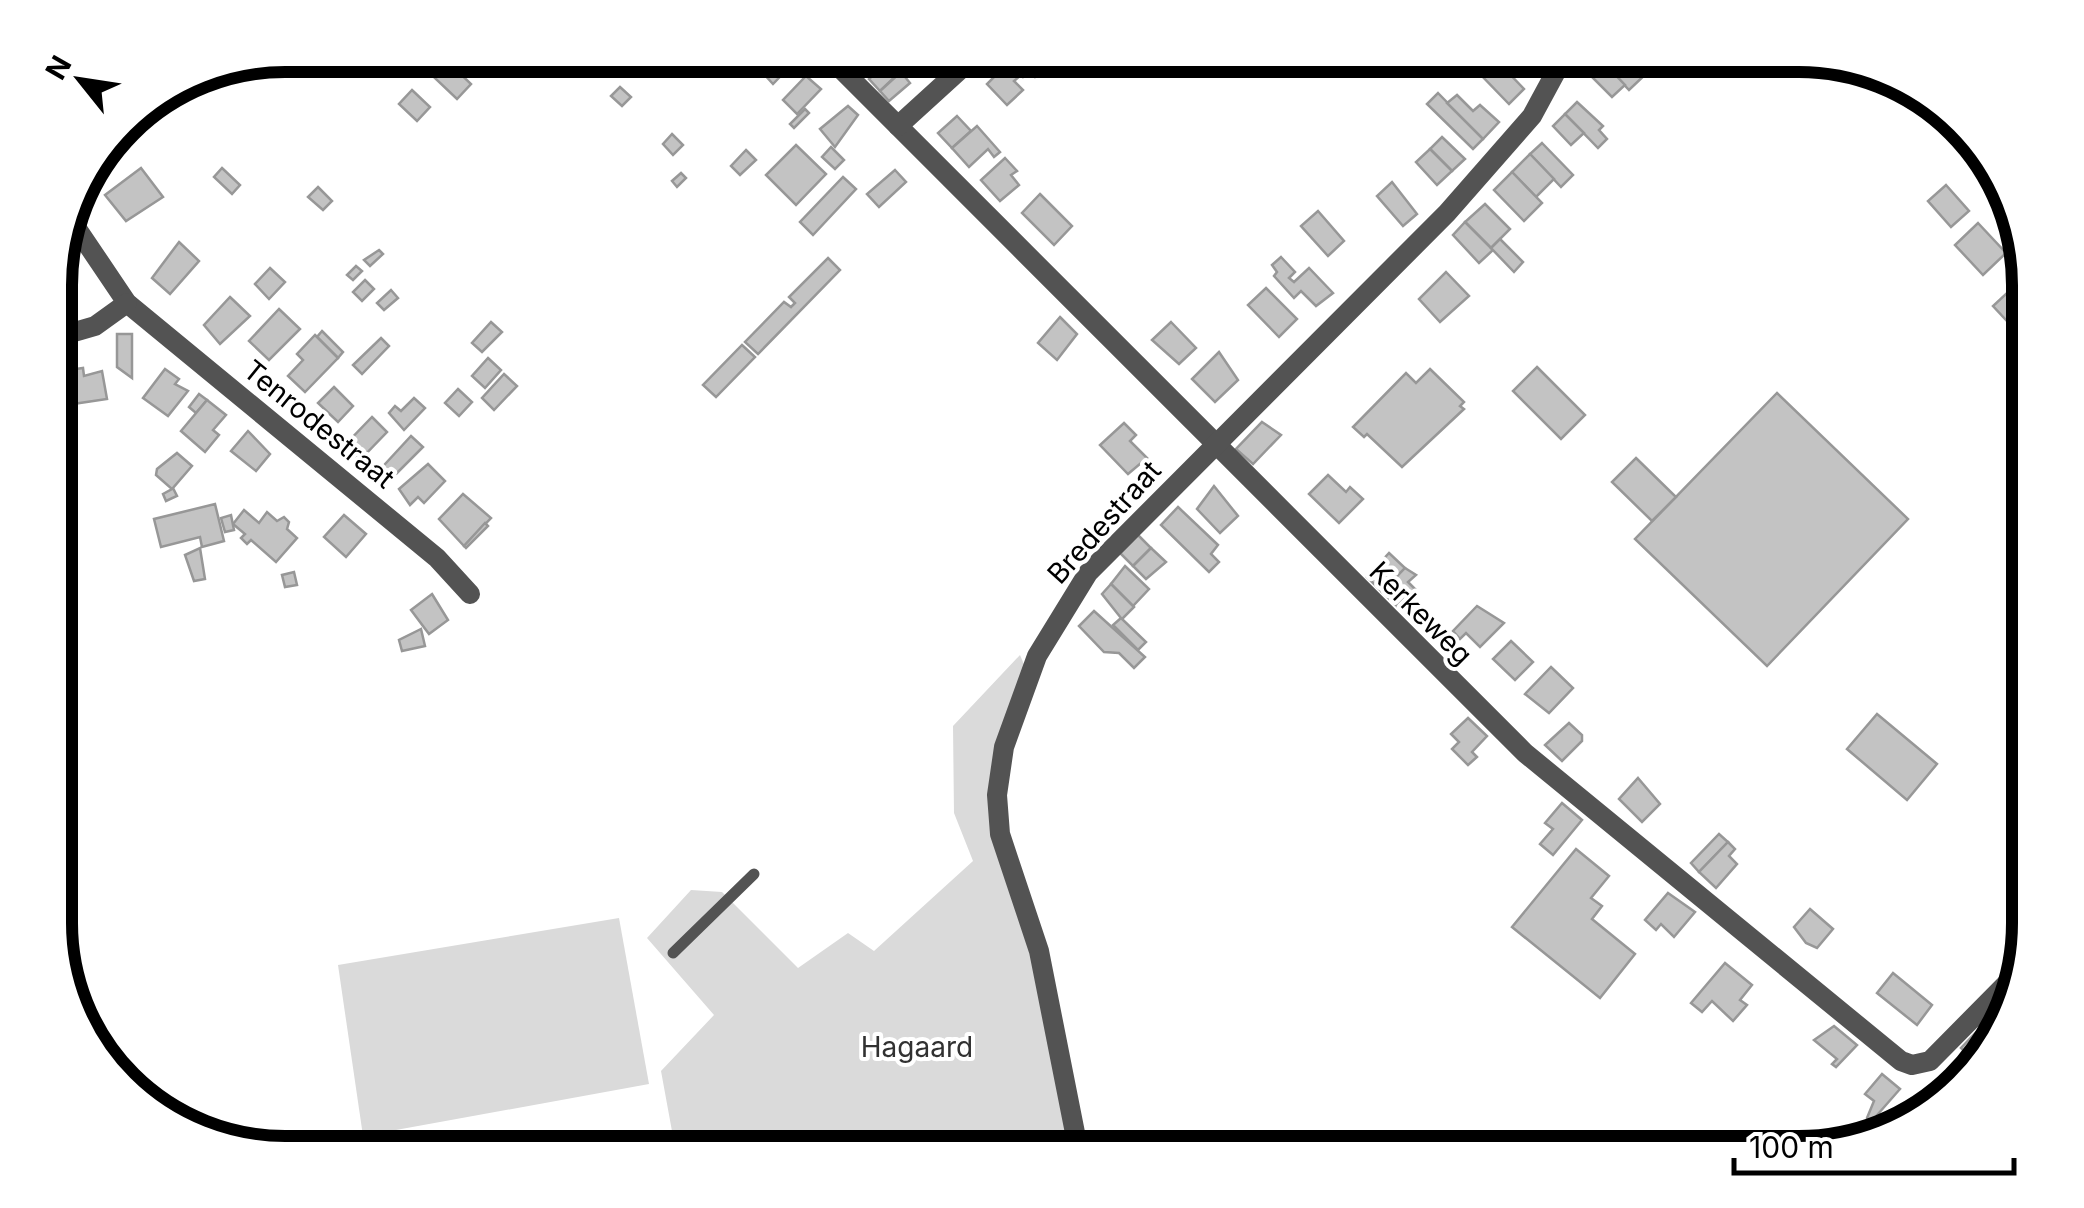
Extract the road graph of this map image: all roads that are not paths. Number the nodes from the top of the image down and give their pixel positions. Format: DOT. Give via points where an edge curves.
graph roads {
  1 [pos="845,72"];
  2 [pos="957,72"];
  3 [pos="1557,72"];
  4 [pos="898,126"];
  5 [pos="80,232"];
  6 [pos="127,302"];
  7 [pos="72,333"];
  8 [pos="1214,446"];
  9 [pos="470,594"];
  10 [pos="754,874"];
  11 [pos="674,952"];
  12 [pos="2000,991"];
  13 [pos="1076,1135"];
  1 -- 4 [label="street, Kerkeweg"];
  2 -- 4 [label="street"];
  3 -- 8 [label="street, Bredestraat" via="1532,116 1448,213"];
  4 -- 8 [label="street, Kerkeweg"];
  5 -- 6 [label="street"];
  6 -- 7 [label="street" via="95,326"];
  6 -- 9 [label="street, Tenrodestraat" via="410,535"];
  8 -- 12 [label="street, Kerkeweg" via="1524,753 1901,1061 1930,1061"];
  8 -- 13 [label="street, Bredestraat" via="1117,541 1064,606 1037,656 1004,747 996,795 1000,834 1039,951"];
  10 -- 11 [label="lane"];
}
